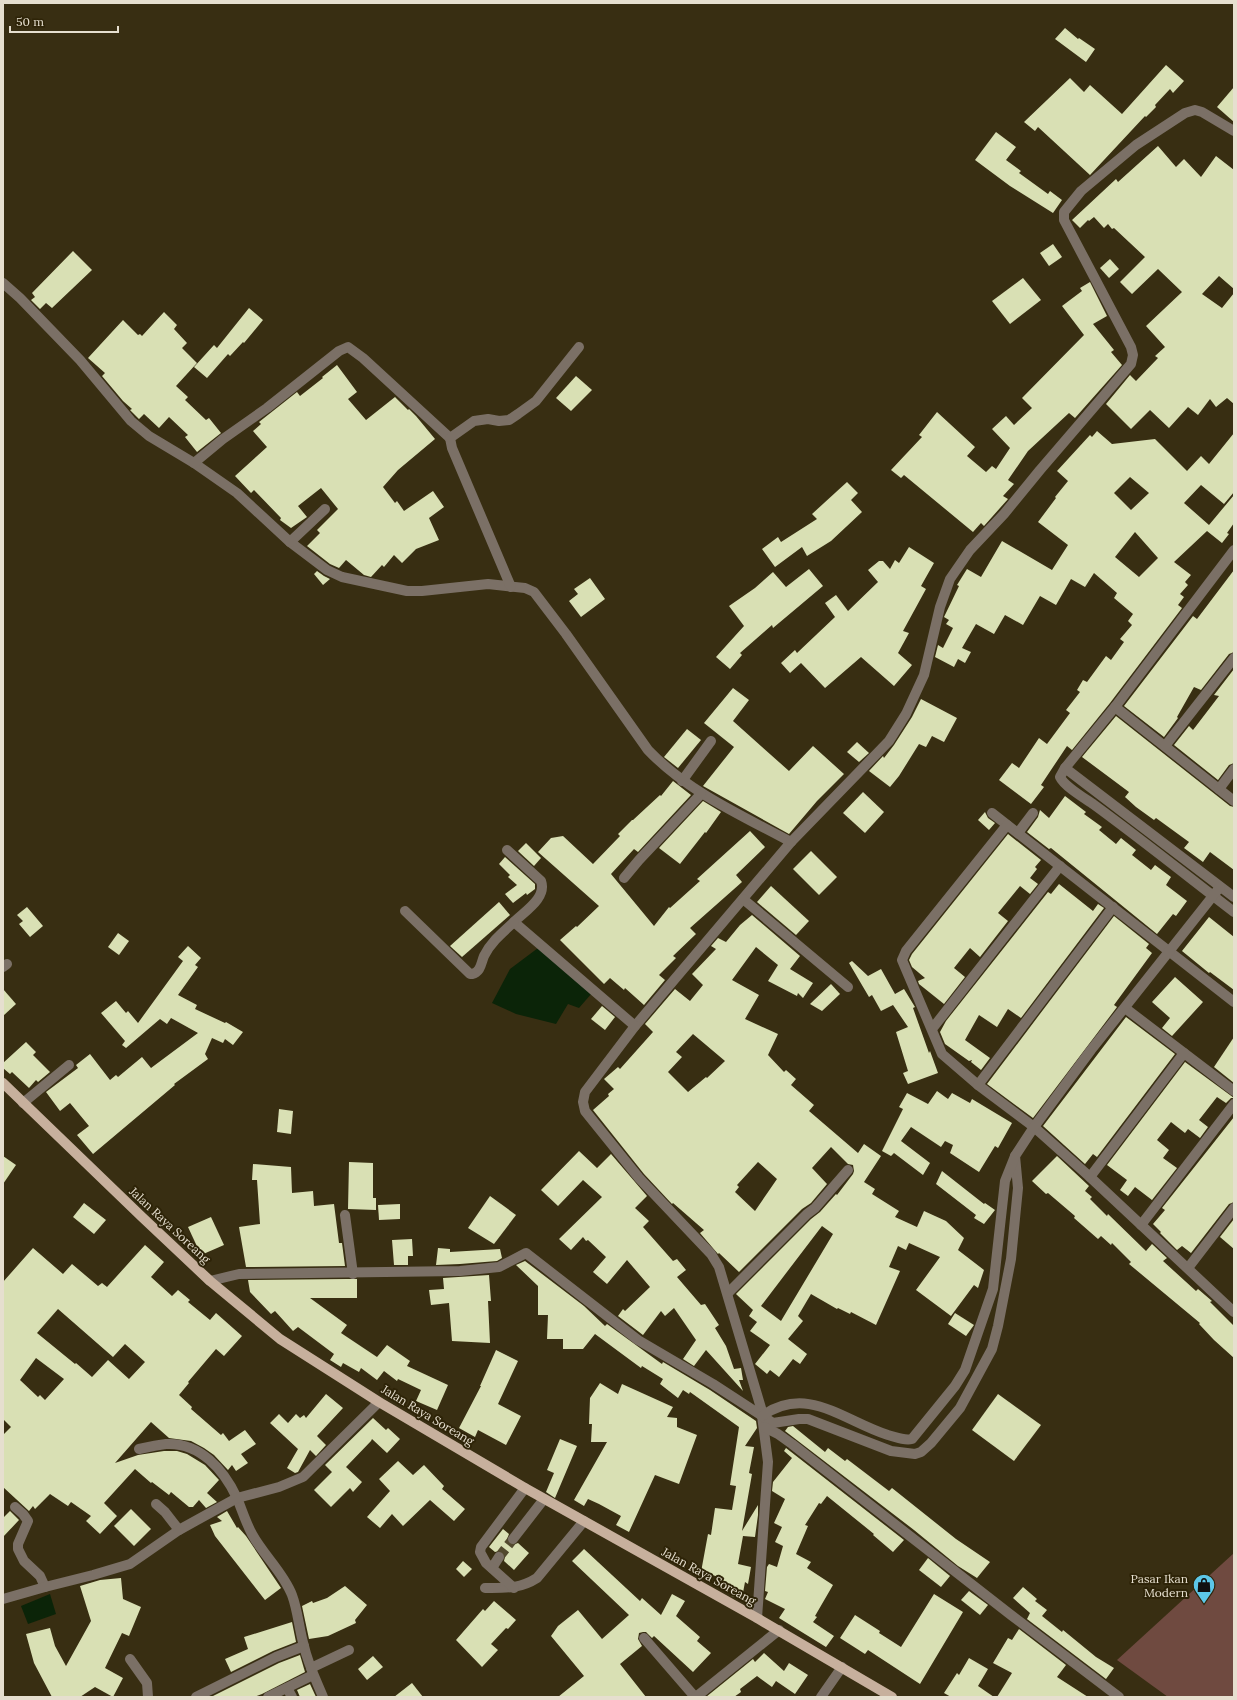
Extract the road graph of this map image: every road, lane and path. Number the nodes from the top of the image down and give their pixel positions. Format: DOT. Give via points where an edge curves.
graph roads {
  1 [pos="1234,131"];
  2 [pos="3,283"];
  3 [pos="579,347"];
  4 [pos="450,438"];
  5 [pos="194,463"];
  6 [pos="325,509"];
  7 [pos="290,542"];
  8 [pos="1234,550"];
  9 [pos="511,587"];
  10 [pos="1234,658"];
  11 [pos="1115,706"];
  12 [pos="711,741"];
  13 [pos="1165,746"];
  14 [pos="1066,768"];
  15 [pos="1234,769"];
  16 [pos="682,780"];
  17 [pos="1219,789"];
  18 [pos="701,794"];
  19 [pos="1234,800"];
  20 [pos="1033,812"];
  21 [pos="992,813"];
  22 [pos="1007,825"];
  23 [pos="1018,833"];
  24 [pos="791,842"];
  25 [pos="508,850"];
  26 [pos="1060,866"];
  27 [pos="624,878"];
  28 [pos="1220,887"];
  29 [pos="1213,896"];
  30 [pos="1234,897"];
  31 [pos="742,899"];
  32 [pos="1113,907"];
  33 [pos="405,911"];
  34 [pos="1234,912"];
  35 [pos="514,922"];
  36 [pos="1170,951"];
  37 [pos="848,987"];
  38 [pos="1234,1002"];
  39 [pos="1125,1008"];
  40 [pos="635,1026"];
  41 [pos="932,1030"];
  42 [pos="1184,1053"];
  43 [pos="69,1065"];
  44 [pos="3,1083"];
  45 [pos="978,1085"];
  46 [pos="1234,1091"];
  47 [pos="23,1102"];
  48 [pos="1234,1104"];
  49 [pos="1034,1127"];
  50 [pos="1015,1156"];
  51 [pos="848,1170"];
  52 [pos="1090,1176"];
  53 [pos="1234,1208"];
  54 [pos="345,1215"];
  55 [pos="1141,1225"];
  56 [pos="1188,1268"];
  57 [pos="353,1274"];
  58 [pos="210,1281"];
  59 [pos="728,1293"];
  60 [pos="1234,1312"];
  61 [pos="965,1370"];
  62 [pos="981,1371"];
  63 [pos="379,1402"];
  64 [pos="762,1416"];
  65 [pos="764,1427"];
  66 [pos="139,1449"];
  67 [pos="525,1488"];
  68 [pos="237,1498"];
  69 [pos="544,1498"];
  70 [pos="156,1504"];
  71 [pos="15,1507"];
  72 [pos="584,1521"];
  73 [pos="179,1530"];
  74 [pos="514,1539"];
  75 [pos="499,1557"];
  76 [pos="492,1568"];
  77 [pos="46,1587"];
  78 [pos="485,1588"];
  79 [pos="514,1588"];
  80 [pos="3,1599"];
  81 [pos="757,1618"];
  82 [pos="779,1630"];
  83 [pos="644,1638"];
  84 [pos="304,1646"];
  85 [pos="349,1650"];
  86 [pos="130,1660"];
  87 [pos="842,1667"];
  88 [pos="312,1672"];
  89 [pos="290,1692"];
  90 [pos="887,1696"];
  91 [pos="148,1697"];
  92 [pos="196,1697"];
  93 [pos="268,1697"];
  94 [pos="324,1697"];
  95 [pos="696,1697"];
  96 [pos="821,1697"];
  97 [pos="1120,1697"];
  1 -- 24 [label="street" via="1202,112 1195,110 1185,113 1136,145 1081,191 1064,212 1066,225 1131,348 1131,364 966,556 950,579 940,607 924,675 902,720 889,741"];
  2 -- 5 [label="street" via="80,360 131,422"];
  3 -- 4 [label="street" via="536,402 509,420 474,421"];
  4 -- 5 [label="street" via="348,347 339,351"];
  4 -- 9 [label="street"];
  5 -- 7 [label="street" via="237,493"];
  6 -- 7 [label="street"];
  7 -- 9 [label="street" via="327,570 342,577 400,589 422,591 488,584"];
  8 -- 11 [label="street"];
  9 -- 16 [label="street" via="530,590 540,598 648,750"];
  10 -- 13 [label="street"];
  11 -- 13 [label="street"];
  11 -- 14 [label="street"];
  12 -- 16 [label="street"];
  13 -- 17 [label="street"];
  14 -- 28 [label="street"];
  14 -- 29 [label="street" via="1060,777 1062,781"];
  15 -- 17 [label="street"];
  16 -- 18 [label="street"];
  17 -- 19 [label="street"];
  18 -- 24 [label="street"];
  18 -- 27 [label="street"];
  20 -- 23 [label="street"];
  21 -- 22 [label="street"];
  22 -- 23 [label="street"];
  22 -- 41 [label="street" via="906,951 902,960"];
  23 -- 26 [label="street"];
  24 -- 31 [label="street"];
  25 -- 35 [label="street" via="541,881 543,888 541,895"];
  26 -- 32 [label="street"];
  26 -- 41 [label="street"];
  28 -- 29 [label="street"];
  28 -- 30 [label="street"];
  29 -- 34 [label="street"];
  29 -- 36 [label="street"];
  31 -- 37 [label="street"];
  31 -- 40 [label="street"];
  32 -- 36 [label="street"];
  32 -- 45 [label="street"];
  33 -- 35 [label="street" via="470,974 479,970 494,940"];
  35 -- 40 [label="street"];
  36 -- 38 [label="street"];
  36 -- 39 [label="street"];
  39 -- 42 [label="street"];
  39 -- 49 [label="street"];
  40 -- 59 [label="street" via="585,1092 582,1102 639,1178 716,1260"];
  41 -- 45 [label="street" via="942,1054"];
  42 -- 46 [label="street"];
  42 -- 52 [label="street"];
  43 -- 47 [label="street"];
  44 -- 47 [label="main road, Jalan Raya Soreang"];
  45 -- 49 [label="street"];
  47 -- 58 [label="main road, Jalan Raya Soreang"];
  48 -- 55 [label="street"];
  49 -- 50 [label="street"];
  49 -- 52 [label="street"];
  50 -- 61 [label="street" via="1005,1181 993,1289"];
  50 -- 62 [label="street" via="1018,1188 1011,1258 992,1349"];
  51 -- 59 [label="street" via="815,1208"];
  52 -- 55 [label="street"];
  53 -- 56 [label="street"];
  54 -- 57 [label="street"];
  55 -- 56 [label="street"];
  56 -- 60 [label="street"];
  57 -- 58 [label="street" via="239,1274"];
  57 -- 64 [label="street" via="460,1271 499,1267 526,1253 638,1340"];
  58 -- 63 [label="main road, Jalan Raya Soreang" via="280,1339"];
  59 -- 64 [label="street"];
  61 -- 62 [label="street"];
  61 -- 64 [label="street" via="955,1386 910,1440 900,1439 806,1402 772,1409"];
  62 -- 64 [label="street" via="960,1408 931,1444 915,1454 892,1451 808,1419 773,1423"];
  63 -- 67 [label="main road, Jalan Raya Soreang"];
  63 -- 68 [label="street" via="303,1477 279,1487"];
  64 -- 65 [label="street"];
  65 -- 81 [label="street" via="768,1462"];
  65 -- 97 [label="street" via="792,1444"];
  66 -- 68 [label="street" via="167,1444 199,1452 219,1469"];
  67 -- 69 [label="main road, Jalan Raya Soreang"];
  67 -- 76 [label="street" via="480,1549 480,1555"];
  68 -- 73 [label="street"];
  68 -- 84 [label="street" via="252,1534 284,1579 292,1595"];
  69 -- 72 [label="main road, Jalan Raya Soreang"];
  69 -- 74 [label="street"];
  70 -- 73 [label="street"];
  71 -- 77 [label="street" via="28,1521 18,1549 24,1561 40,1576"];
  72 -- 79 [label="street" via="537,1578"];
  72 -- 81 [label="main road, Jalan Raya Soreang"];
  73 -- 77 [label="street" via="130,1564"];
  75 -- 76 [label="street"];
  76 -- 79 [label="street"];
  77 -- 80 [label="street"];
  78 -- 79 [label="street"];
  81 -- 82 [label="main road, Jalan Raya Soreang"];
  82 -- 87 [label="main road, Jalan Raya Soreang"];
  82 -- 95 [label="street"];
  83 -- 95 [label="street"];
  84 -- 88 [label="street"];
  84 -- 92 [label="street"];
  85 -- 88 [label="street"];
  86 -- 91 [label="street" via="146,1682"];
  87 -- 90 [label="main road, Jalan Raya Soreang"];
  87 -- 96 [label="street"];
  88 -- 89 [label="street"];
  88 -- 94 [label="street"];
  89 -- 93 [label="street"];
}
